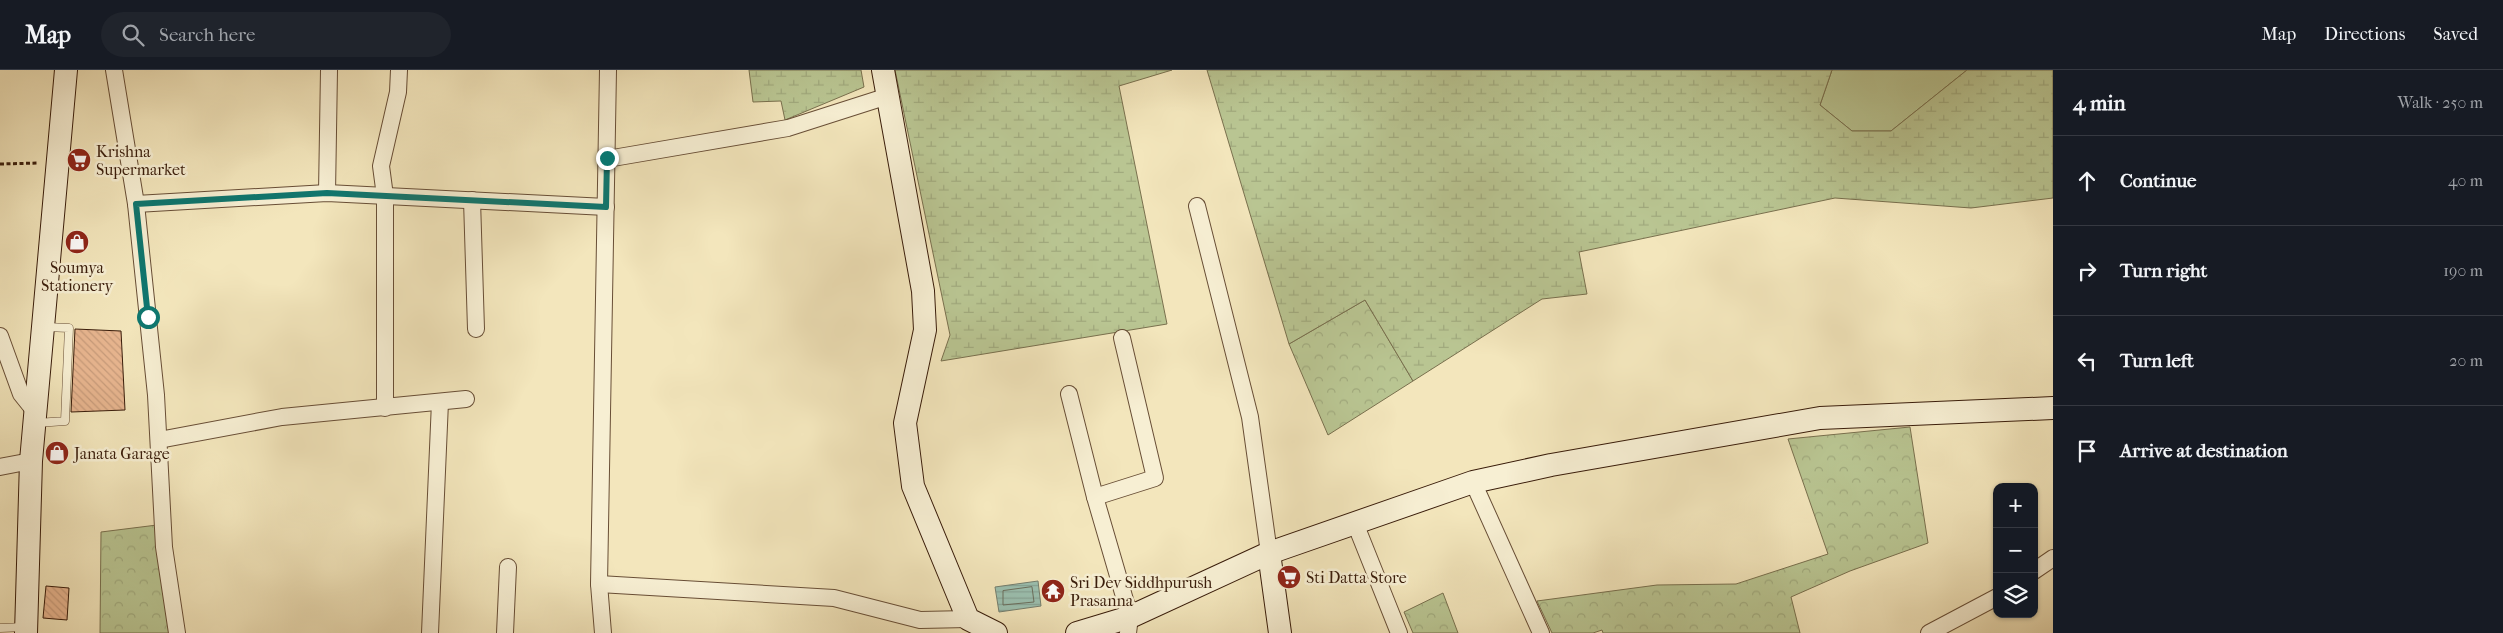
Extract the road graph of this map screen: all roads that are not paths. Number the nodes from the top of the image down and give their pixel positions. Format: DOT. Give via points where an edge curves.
graph roads {
  1 [pos="66,70"];
  2 [pos="114,70"];
  3 [pos="329,70"];
  4 [pos="399,70"];
  5 [pos="608,70"];
  6 [pos="883,70"];
  7 [pos="888,96"];
  8 [pos="607,158"];
  9 [pos="327,193"];
  10 [pos="385,196"];
  11 [pos="472,200"];
  12 [pos="136,204"];
  13 [pos="1197,206"];
  14 [pos="606,207"];
  15 [pos="476,329"];
  16 [pos="0,336"];
  17 [pos="1122,338"];
  18 [pos="1069,394"];
  19 [pos="466,399"];
  20 [pos="440,402"];
  21 [pos="386,408"];
  22 [pos="2053,408"];
  23 [pos="36,419"];
  24 [pos="160,440"];
  25 [pos="31,461"];
  26 [pos="0,466"];
  27 [pos="1473,482"];
  28 [pos="1095,497"];
  29 [pos="1356,523"];
  30 [pos="1269,553"];
  31 [pos="2053,558"];
  32 [pos="508,567"];
  33 [pos="2038,568"];
  34 [pos="599,584"];
  35 [pos="1993,599"];
  36 [pos="968,619"];
  37 [pos="1129,625"];
  38 [pos="0,628"];
  39 [pos="27,630"];
  40 [pos="177,633"];
  41 [pos="430,633"];
  42 [pos="505,633"];
  43 [pos="603,633"];
  44 [pos="996,633"];
  45 [pos="1077,633"];
  46 [pos="1280,633"];
  47 [pos="1400,633"];
  48 [pos="1541,633"];
  49 [pos="1929,633"];
  1 -- 23 [label="street"];
  2 -- 12 [label="street"];
  3 -- 9 [label="street"];
  4 -- 10 [label="street" via="398,92 381,166"];
  5 -- 8 [label="street"];
  6 -- 7 [label="street"];
  7 -- 8 [label="street" via="788,128"];
  7 -- 36 [label="street" via="923,292 925,330 905,423 913,486"];
  8 -- 14 [label="street"];
  9 -- 10 [label="street"];
  9 -- 12 [label="street"];
  10 -- 11 [label="street"];
  10 -- 21 [label="street"];
  11 -- 14 [label="street"];
  11 -- 15 [label="street"];
  12 -- 24 [label="street"];
  13 -- 30 [label="street" via="1250,417"];
  14 -- 34 [label="street"];
  16 -- 23 [label="street" via="21,394"];
  17 -- 28 [label="street" via="1155,478"];
  18 -- 28 [label="street"];
  19 -- 20 [label="street"];
  20 -- 21 [label="street"];
  20 -- 41 [label="street"];
  21 -- 24 [label="street" via="282,417"];
  22 -- 27 [label="street" via="1820,418 1551,465"];
  23 -- 25 [label="street"];
  24 -- 40 [label="street" via="164,538"];
  25 -- 26 [label="street"];
  25 -- 39 [label="street"];
  27 -- 29 [label="street"];
  27 -- 48 [label="street"];
  28 -- 37 [label="street"];
  29 -- 30 [label="street"];
  29 -- 47 [label="street"];
  30 -- 37 [label="street"];
  30 -- 46 [label="street"];
  31 -- 33 [label="street"];
  32 -- 42 [label="street"];
  34 -- 36 [label="street" via="834,598 920,620"];
  34 -- 43 [label="street"];
  35 -- 49 [label="street"];
  36 -- 44 [label="street"];
  37 -- 45 [label="street"];
  38 -- 39 [label="lane"];
}
